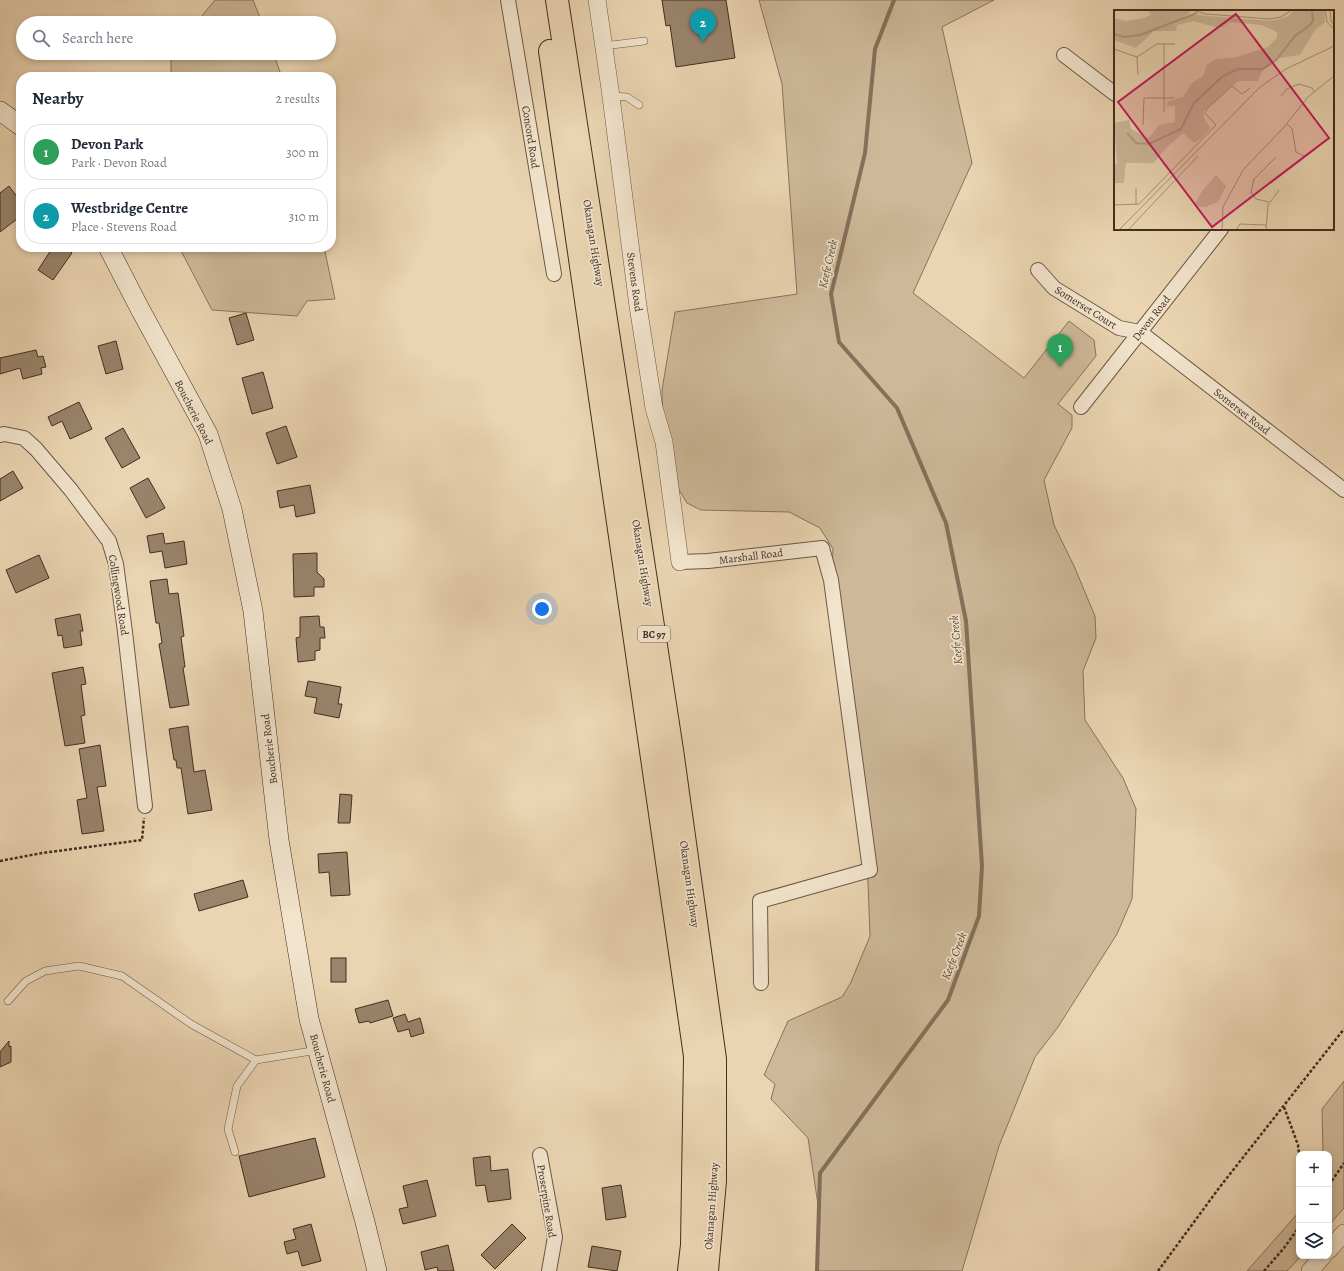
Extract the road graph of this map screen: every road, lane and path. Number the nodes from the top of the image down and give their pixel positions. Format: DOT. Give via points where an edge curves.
graph roads {
  1 [pos="508,0"];
  2 [pos="542,0"];
  3 [pos="557,0"];
  4 [pos="596,0"];
  5 [pos="644,41"];
  6 [pos="604,46"];
  7 [pos="1064,55"];
  8 [pos="1114,93"];
  9 [pos="611,96"];
  10 [pos="639,105"];
  11 [pos="0,111"];
  12 [pos="16,122"];
  13 [pos="1220,230"];
  14 [pos="111,252"];
  15 [pos="1038,270"];
  16 [pos="554,274"];
  17 [pos="1140,332"];
  18 [pos="1081,408"];
  19 [pos="0,435"];
  20 [pos="1344,490"];
  21 [pos="680,562"];
  22 [pos="145,806"];
  23 [pos="0,861"];
  24 [pos="761,983"];
  25 [pos="8,1001"];
  26 [pos="1344,1029"];
  27 [pos="318,1050"];
  28 [pos="256,1060"];
  29 [pos="1283,1106"];
  30 [pos="1299,1151"];
  31 [pos="235,1152"];
  32 [pos="540,1155"];
  33 [pos="1344,1163"];
  34 [pos="1332,1181"];
  35 [pos="1296,1231"];
  36 [pos="1344,1233"];
  37 [pos="1332,1247"];
  38 [pos="1321,1259"];
  39 [pos="377,1271"];
  40 [pos="549,1271"];
  41 [pos="689,1271"];
  42 [pos="707,1271"];
  43 [pos="1158,1271"];
  44 [pos="1264,1271"];
  45 [pos="1310,1271"];
  1 -- 16 [label="street, Concord Road"];
  2 -- 41 [label="highway, Okanagan Highway / BC 97" via="695,1056 692,1245"];
  3 -- 42 [label="highway, Okanagan Highway / BC 97" via="673,758 715,1059 715,1181"];
  4 -- 6 [label="street, Stevens Road"];
  5 -- 6 [label="lane"];
  6 -- 9 [label="street, Stevens Road"];
  7 -- 8 [label="street"];
  9 -- 10 [label="lane" via="627,98"];
  9 -- 21 [label="street, Stevens Road" via="638,306 654,408 664,442"];
  11 -- 12 [label="main road"];
  13 -- 17 [label="street, Devon Road"];
  14 -- 27 [label="main road, Boucherie Road" via="208,434 232,509 253,611 279,840 309,1019"];
  15 -- 17 [label="street, Somerset Court" via="1054,288 1120,328"];
  17 -- 18 [label="street, Devon Road"];
  17 -- 20 [label="street, Somerset Road"];
  19 -- 22 [label="street, Collingwood Road" via="24,438 36,449 109,541 116,564"];
  21 -- 24 [label="street, Marshall Road" via="822,548 831,580 870,870 760,901"];
  22 -- 23 [label="path" via="142,840 42,852"];
  25 -- 28 [label="lane" via="26,981 45,971 79,966 115,974 122,976 191,1024"];
  26 -- 29 [label="path"];
  27 -- 28 [label="lane"];
  27 -- 39 [label="main road, Boucherie Road"];
  28 -- 31 [label="lane" via="237,1086 228,1129"];
  29 -- 30 [label="path"];
  29 -- 43 [label="path"];
  32 -- 40 [label="street, Proserpine Road" via="555,1237"];
  33 -- 34 [label="path"];
  35 -- 44 [label="path"];
  36 -- 37 [label="street"];
  38 -- 45 [label="street"];
}
